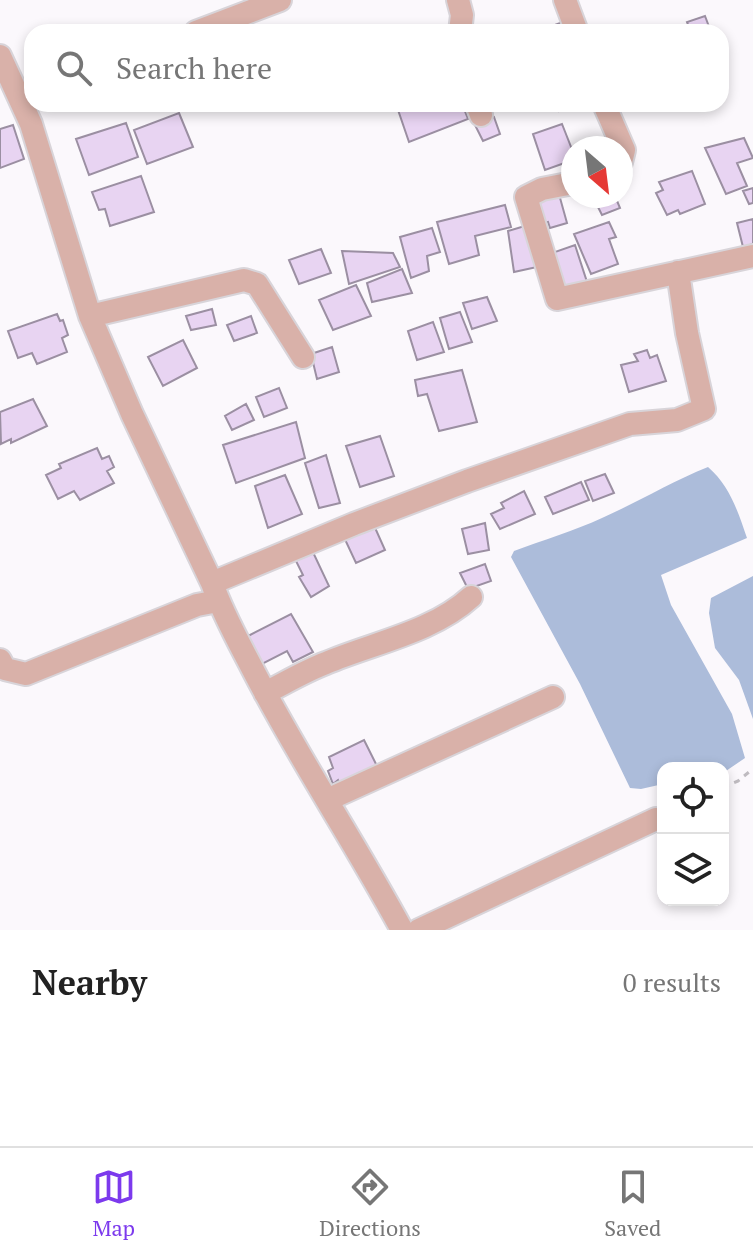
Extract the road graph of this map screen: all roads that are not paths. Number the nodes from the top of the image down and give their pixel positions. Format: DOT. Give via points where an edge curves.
graph roads {
  1 [pos="280,0"];
  2 [pos="458,0"];
  3 [pos="565,0"];
  4 [pos="217,24"];
  5 [pos="461,24"];
  6 [pos="574,24"];
  7 [pos="0,56"];
  8 [pos="24,94"];
  9 [pos="29,112"];
  10 [pos="607,112"];
  11 [pos="618,136"];
  12 [pos="561,185"];
  13 [pos="753,256"];
  14 [pos="678,272"];
  15 [pos="90,316"];
  16 [pos="303,357"];
  17 [pos="215,592"];
  18 [pos="471,597"];
  19 [pos="0,660"];
  20 [pos="265,693"];
  21 [pos="553,697"];
  22 [pos="327,800"];
  23 [pos="656,819"];
  24 [pos="402,930"];
  25 [pos="419,930"];
  1 -- 4 [label="street"];
  2 -- 5 [label="street"];
  3 -- 6 [label="street"];
  7 -- 8 [label="street"];
  9 -- 15 [label="street"];
  10 -- 11 [label="street"];
  12 -- 14 [label="street" via="526,197 557,299"];
  13 -- 14 [label="street"];
  14 -- 17 [label="street" via="704,409 677,420 630,424 482,476 354,524"];
  15 -- 16 [label="street" via="244,280 257,284"];
  15 -- 17 [label="street"];
  17 -- 19 [label="street" via="197,605 26,674 5,669"];
  17 -- 20 [label="street"];
  18 -- 20 [label="street" via="458,609"];
  20 -- 22 [label="street"];
  21 -- 22 [label="street"];
  22 -- 24 [label="street"];
  23 -- 25 [label="street"];
}
